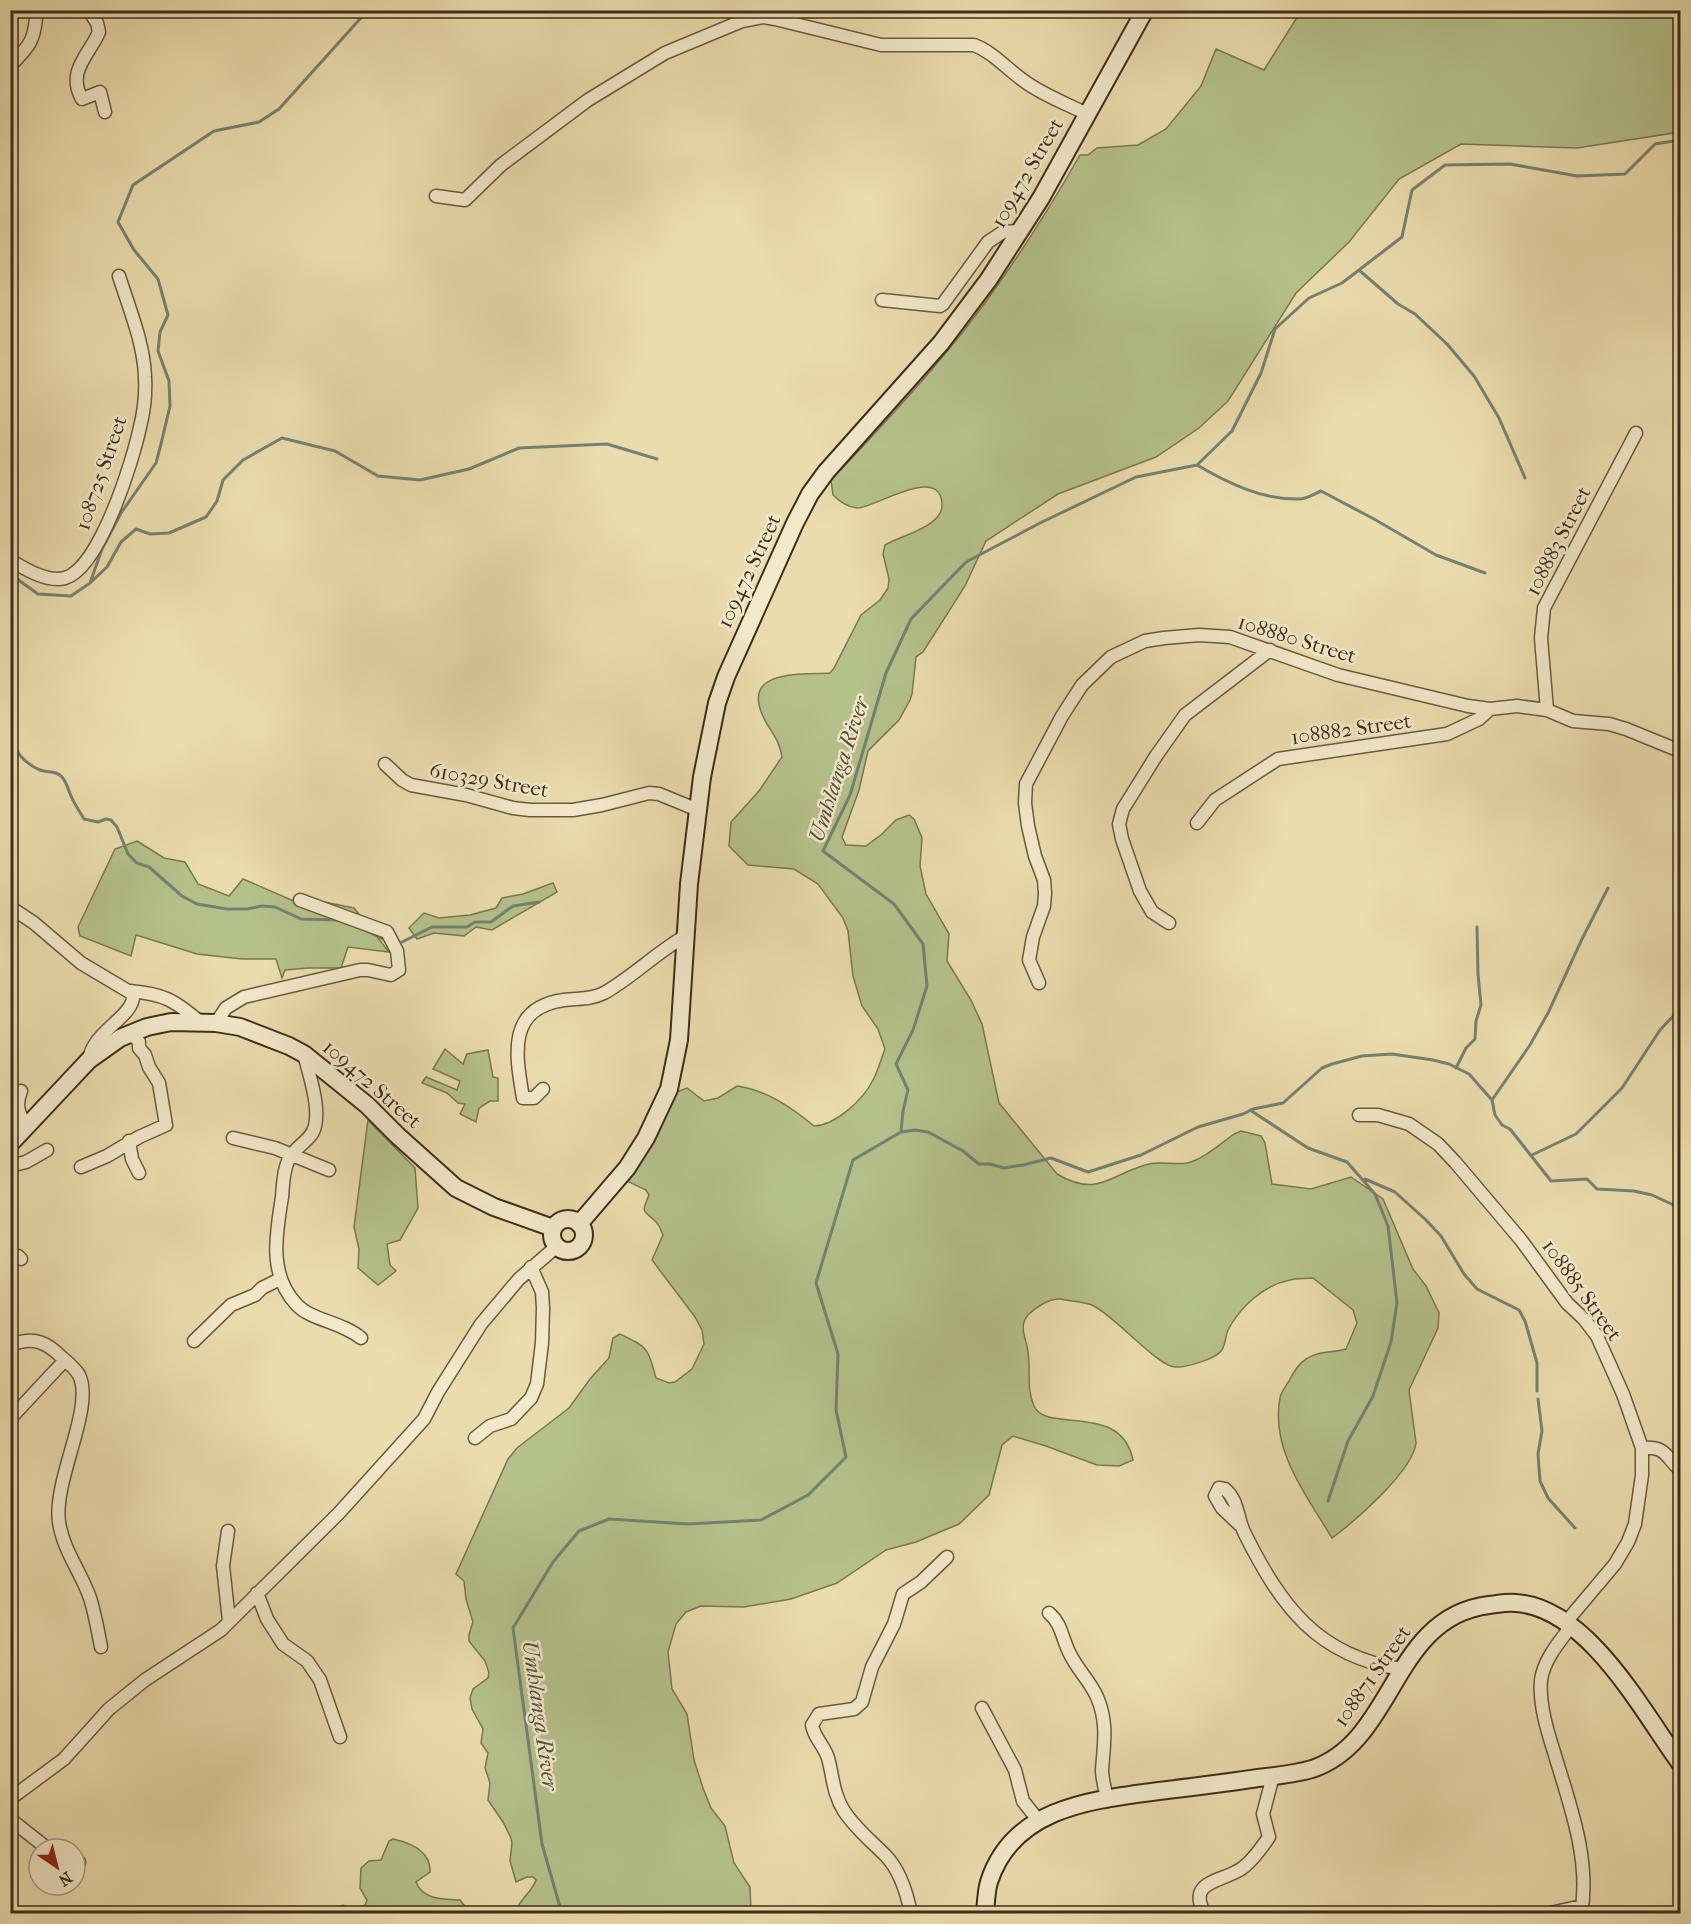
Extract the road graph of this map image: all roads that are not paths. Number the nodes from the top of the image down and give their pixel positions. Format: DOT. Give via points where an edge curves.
graph roads {
  1 [pos="89,10"];
  2 [pos="1145,10"];
  3 [pos="36,18"];
  4 [pos="10,66"];
  5 [pos="105,112"];
  6 [pos="1087,114"];
  7 [pos="436,196"];
  8 [pos="1020,231"];
  9 [pos="119,276"];
  10 [pos="882,300"];
  11 [pos="1636,433"];
  12 [pos="10,560"];
  13 [pos="1270,650"];
  14 [pos="1490,709"];
  15 [pos="1547,710"];
  16 [pos="1680,751"];
  17 [pos="385,764"];
  18 [pos="698,810"];
  19 [pos="1197,823"];
  20 [pos="300,900"];
  21 [pos="10,907"];
  22 [pos="1169,923"];
  23 [pos="687,934"];
  24 [pos="1040,982"];
  25 [pos="130,992"];
  26 [pos="208,1023"];
  27 [pos="131,1033"];
  28 [pos="304,1054"];
  29 [pos="89,1060"];
  30 [pos="543,1089"];
  31 [pos="21,1091"];
  32 [pos="1359,1115"];
  33 [pos="26,1127"];
  34 [pos="233,1138"];
  35 [pos="129,1141"];
  36 [pos="10,1144"];
  37 [pos="47,1150"];
  38 [pos="291,1155"];
  39 [pos="10,1166"];
  40 [pos="81,1167"];
  41 [pos="329,1170"];
  42 [pos="139,1173"];
  43 [pos="579,1224"];
  44 [pos="553,1228"];
  45 [pos="556,1246"];
  46 [pos="531,1267"];
  47 [pos="280,1279"];
  48 [pos="361,1338"];
  49 [pos="194,1341"];
  50 [pos="10,1345"];
  51 [pos="65,1360"];
  52 [pos="10,1419"];
  53 [pos="475,1438"];
  54 [pos="1642,1448"];
  55 [pos="1680,1470"];
  56 [pos="1240,1525"];
  57 [pos="228,1531"];
  58 [pos="947,1557"];
  59 [pos="257,1593"];
  60 [pos="1049,1613"];
  61 [pos="229,1621"];
  62 [pos="1569,1623"];
  63 [pos="101,1647"];
  64 [pos="1401,1669"];
  65 [pos="982,1708"];
  66 [pos="340,1737"];
  67 [pos="1680,1763"];
  68 [pos="1273,1776"];
  69 [pos="12,1796"];
  70 [pos="1107,1798"];
  71 [pos="10,1819"];
  72 [pos="1038,1820"];
  73 [pos="33,1837"];
  74 [pos="1581,1910"];
  75 [pos="911,1914"];
  76 [pos="985,1914"];
  77 [pos="1205,1914"];
  78 [pos="1546,1914"];
  1 -- 5 [label="street" via="99,32 77,70 78,92 82,99 100,92"];
  2 -- 6 [label="street, 109472 Street"];
  3 -- 4 [label="street" via="28,48"];
  6 -- 7 [label="street" via="1045,95 974,45 881,45 775,19 753,18 646,63 501,165 465,200"];
  6 -- 8 [label="street, 109472 Street"];
  8 -- 10 [label="street" via="1003,232 988,242 940,306"];
  8 -- 18 [label="street, 109472 Street" via="941,343 810,494 726,677 717,703"];
  9 -- 12 [label="street, 108725 Street" via="145,377 141,427 113,509 90,557 65,579 50,578"];
  11 -- 15 [label="street, 108883 Street" via="1544,608 1541,638"];
  13 -- 14 [label="street, 108880 Street" via="1338,675"];
  13 -- 22 [label="street" via="1185,715 1123,809 1119,824 1122,839 1140,891 1152,912"];
  13 -- 24 [label="street, 108880 Street" via="1230,637 1154,639 1111,657 1082,684 1026,784 1028,826 1045,893 1029,960"];
  14 -- 15 [label="street, 108880 Street" via="1516,706"];
  14 -- 19 [label="street, 108882 Street" via="1479,719 1447,734 1278,759 1215,800"];
  15 -- 16 [label="street, 108880 Street" via="1573,721 1626,729"];
  17 -- 18 [label="street, 610329 Street" via="402,780 419,788 521,809 585,808 649,793"];
  18 -- 23 [label="street, 109472 Street"];
  20 -- 26 [label="street" via="387,932 397,951 399,970 391,975 360,970 257,992 234,1002"];
  21 -- 25 [label="street" via="81,963"];
  23 -- 30 [label="street" via="601,994 544,1005 529,1015 521,1028 517,1048 524,1098 534,1098"];
  23 -- 43 [label="street, 109472 Street" via="680,1040 669,1089 627,1168"];
  25 -- 26 [label="street" via="157,994"];
  25 -- 29 [label="street" via="134,996 132,1003 94,1044"];
  26 -- 27 [label="street, 109472 Street" via="171,1022"];
  26 -- 28 [label="street, 109472 Street" via="240,1028"];
  27 -- 29 [label="street, 109472 Street"];
  27 -- 35 [label="street" via="159,1083 166,1125"];
  28 -- 38 [label="street" via="315,1105 315,1128"];
  28 -- 44 [label="street, 109472 Street" via="461,1191 494,1208"];
  29 -- 33 [label="street, 109472 Street"];
  31 -- 33 [label="street" via="17,1101"];
  32 -- 54 [label="street, 108885 Street" via="1378,1115 1409,1124 1438,1144 1473,1181 1597,1336"];
  33 -- 36 [label="street, 109472 Street"];
  34 -- 38 [label="street"];
  35 -- 40 [label="street"];
  35 -- 42 [label="street"];
  37 -- 39 [label="street"];
  38 -- 41 [label="street"];
  38 -- 47 [label="street" via="285,1169 276,1242"];
  43 -- 44 [label="street" via="566,1219"];
  43 -- 45 [label="street" via="584,1236 577,1248 569,1251"];
  44 -- 45 [label="street"];
  45 -- 46 [label="street"];
  46 -- 53 [label="street" via="542,1292 543,1308 537,1384 531,1398 511,1419 490,1426"];
  46 -- 59 [label="street" via="481,1323 424,1419 339,1513"];
  47 -- 48 [label="street" via="302,1310 352,1330"];
  47 -- 49 [label="street" via="231,1305"];
  50 -- 51 [label="street" via="34,1340"];
  51 -- 52 [label="street"];
  51 -- 63 [label="street" via="79,1376 83,1396 59,1497 59,1520 71,1559 90,1599"];
  54 -- 55 [label="street" via="1664,1451"];
  54 -- 62 [label="street, 108885 Street" via="1639,1501 1628,1542"];
  56 -- 64 [label="street" via="1272,1583 1309,1628 1354,1657"];
  57 -- 61 [label="street" via="224,1566"];
  58 -- 75 [label="street" via="903,1594 894,1624 872,1667 862,1702 854,1709 819,1714 813,1725 844,1810 893,1865"];
  59 -- 61 [label="street"];
  59 -- 66 [label="street" via="283,1644 308,1661 320,1680"];
  60 -- 70 [label="street" via="1059,1621 1073,1660 1098,1698 1106,1741 1102,1772"];
  61 -- 69 [label="street" via="109,1709 64,1759"];
  62 -- 64 [label="street, 108871 Street" via="1543,1609 1516,1603 1480,1606 1459,1612 1427,1635"];
  62 -- 67 [label="street, 108871 Street" via="1606,1660"];
  62 -- 74 [label="street, 108885 Street" via="1541,1681 1544,1718 1576,1827 1582,1867"];
  64 -- 68 [label="street, 108871 Street" via="1364,1730 1342,1752 1313,1768"];
  65 -- 72 [label="street" via="1015,1770 1023,1801"];
  68 -- 70 [label="street, 108871 Street"];
  68 -- 77 [label="street" via="1263,1814 1269,1837 1244,1868 1203,1887 1199,1898"];
  70 -- 72 [label="street, 108871 Street" via="1059,1810"];
  71 -- 73 [label="street"];
  72 -- 76 [label="street, 108871 Street" via="1012,1842 997,1863 988,1883"];
  74 -- 78 [label="street"];
}
